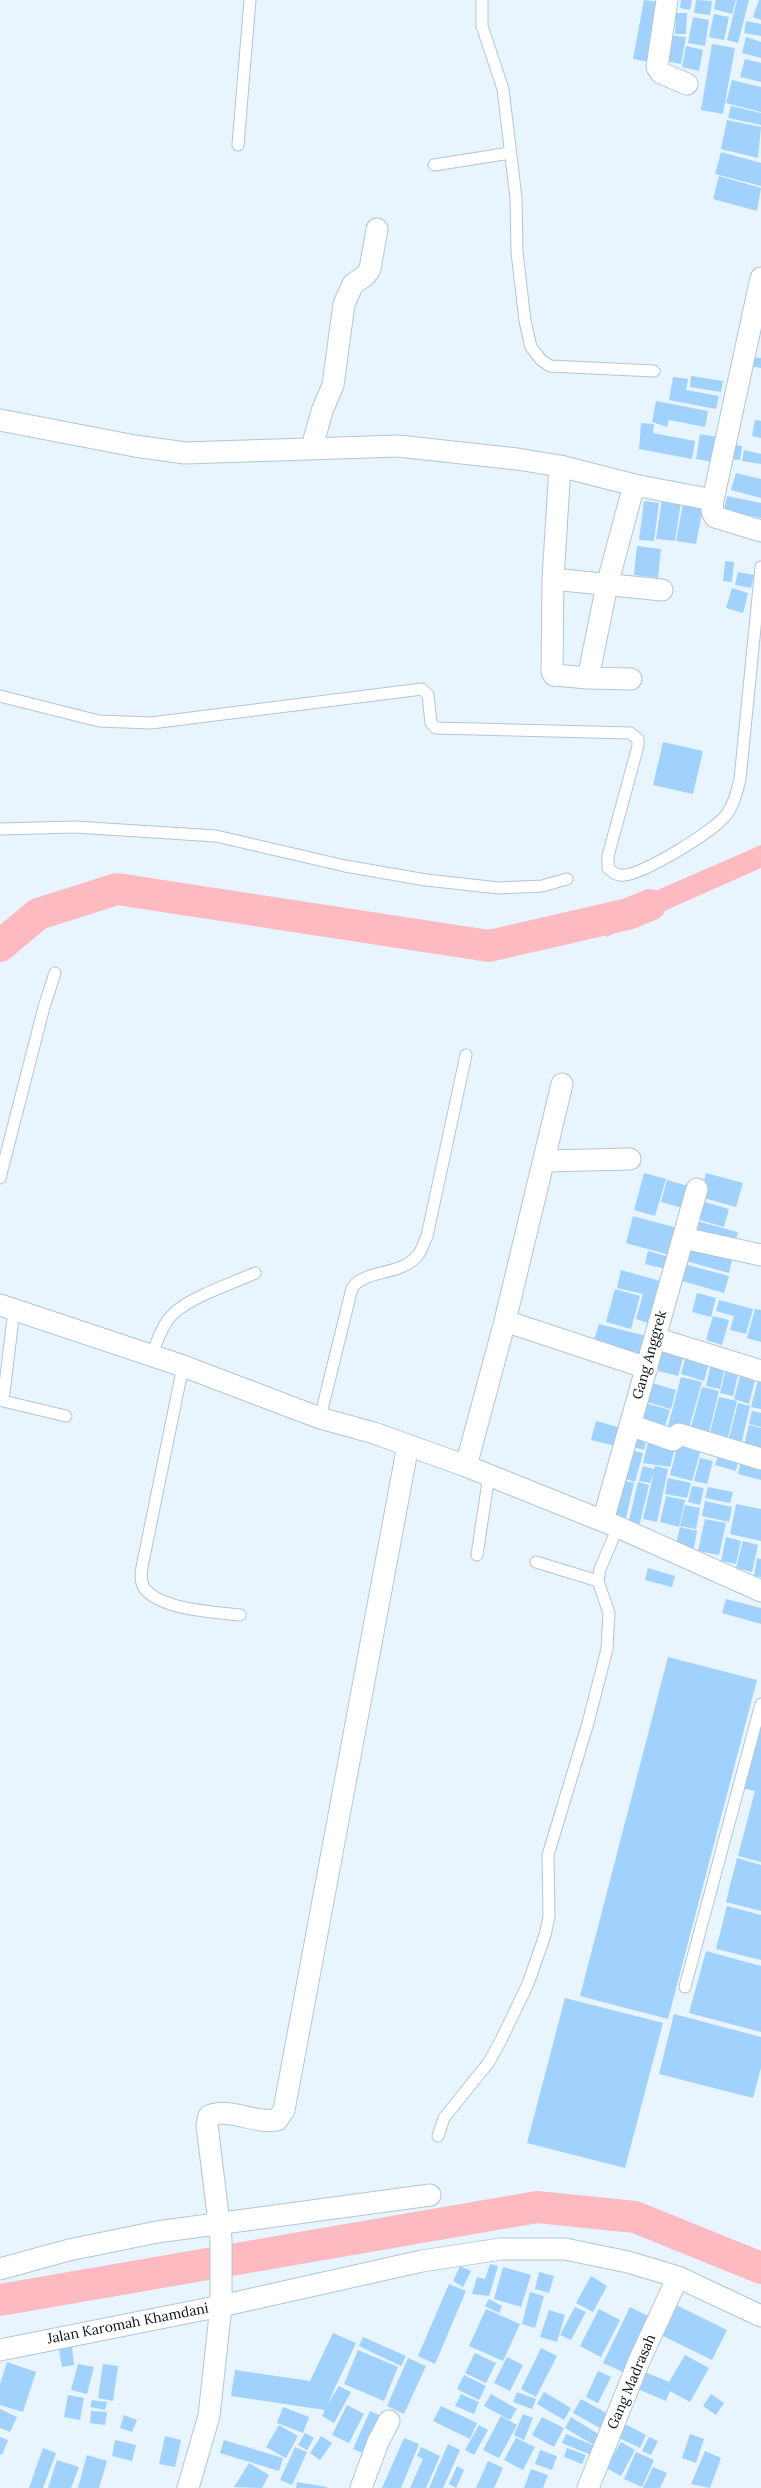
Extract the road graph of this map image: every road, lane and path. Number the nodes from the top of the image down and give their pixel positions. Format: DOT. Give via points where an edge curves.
graph roads {
  1 [pos="250,0"];
  2 [pos="482,0"];
  3 [pos="667,0"];
  4 [pos="687,84"];
  5 [pos="238,145"];
  6 [pos="510,153"];
  7 [pos="434,165"];
  8 [pos="377,229"];
  9 [pos="761,278"];
  10 [pos="654,371"];
  11 [pos="0,420"];
  12 [pos="312,447"];
  13 [pos="560,466"];
  14 [pos="634,485"];
  15 [pos="713,500"];
  16 [pos="761,531"];
  17 [pos="761,567"];
  18 [pos="553,579"];
  19 [pos="607,585"];
  20 [pos="662,590"];
  21 [pos="588,678"];
  22 [pos="631,679"];
  23 [pos="0,696"];
  24 [pos="0,828"];
  25 [pos="567,879"];
  26 [pos="55,973"];
  27 [pos="466,1054"];
  28 [pos="562,1084"];
  29 [pos="630,1159"];
  30 [pos="545,1161"];
  31 [pos="0,1178"];
  32 [pos="697,1189"];
  33 [pos="683,1238"];
  34 [pos="761,1255"];
  35 [pos="255,1273"];
  36 [pos="7,1307"];
  37 [pos="505,1321"];
  38 [pos="655,1338"];
  39 [pos="152,1355"];
  40 [pos="183,1366"];
  41 [pos="647,1368"];
  42 [pos="761,1371"];
  43 [pos="66,1416"];
  44 [pos="320,1418"];
  45 [pos="630,1425"];
  46 [pos="408,1445"];
  47 [pos="761,1459"];
  48 [pos="466,1466"];
  49 [pos="489,1475"];
  50 [pos="611,1524"];
  51 [pos="477,1556"];
  52 [pos="536,1562"];
  53 [pos="598,1581"];
  54 [pos="761,1592"];
  55 [pos="240,1615"];
  56 [pos="761,1704"];
  57 [pos="685,1987"];
  58 [pos="438,2136"];
  59 [pos="430,2195"];
  60 [pos="220,2232"];
  61 [pos="0,2269"];
  62 [pos="678,2277"];
  63 [pos="221,2306"];
  64 [pos="761,2316"];
  65 [pos="0,2350"];
  66 [pos="389,2421"];
  67 [pos="188,2488"];
  68 [pos="361,2488"];
  69 [pos="588,2488"];
  1 -- 5 [label="lane"];
  2 -- 6 [label="lane" via="482,26 503,89"];
  3 -- 4 [label="street" via="657,67 661,73"];
  6 -- 7 [label="lane"];
  6 -- 10 [label="lane" via="516,198 516,252 531,347 550,366"];
  8 -- 12 [label="street" via="370,269 353,284 344,304 333,385"];
  9 -- 15 [label="street"];
  11 -- 12 [label="street" via="185,453"];
  12 -- 13 [label="street" via="398,446"];
  13 -- 14 [label="street"];
  13 -- 18 [label="street"];
  14 -- 15 [label="street"];
  14 -- 19 [label="street"];
  15 -- 16 [label="street" via="715,517"];
  17 -- 23 [label="lane" via="740,779 731,808 699,837 658,861 623,876 613,874 608,868 608,856 638,746 638,739 630,733 436,728 431,723 428,695 422,689 151,723 99,720"];
  18 -- 19 [label="street"];
  18 -- 21 [label="street" via="552,672 554,675"];
  19 -- 20 [label="street"];
  19 -- 21 [label="street"];
  21 -- 22 [label="street"];
  24 -- 25 [label="lane" via="75,827 216,836 345,866 499,888 542,886"];
  26 -- 31 [label="lane"];
  27 -- 44 [label="lane" via="427,1236 419,1254 406,1265 363,1278 352,1288"];
  28 -- 30 [label="street"];
  29 -- 30 [label="street"];
  30 -- 37 [label="street"];
  32 -- 33 [label="street, Gang Anggrek"];
  33 -- 34 [label="street"];
  33 -- 38 [label="street, Gang Anggrek"];
  35 -- 39 [label="lane" via="195,1300 173,1314 159,1335"];
  36 -- 39 [label="street"];
  36 -- 43 [label="lane" via="3,1402"];
  37 -- 41 [label="street"];
  37 -- 48 [label="street"];
  38 -- 41 [label="street, Gang Anggrek"];
  38 -- 42 [label="street"];
  39 -- 40 [label="street"];
  40 -- 44 [label="street"];
  40 -- 55 [label="lane" via="141,1580 144,1588 157,1599 178,1606"];
  41 -- 45 [label="street, Gang Anggrek"];
  44 -- 46 [label="street"];
  45 -- 47 [label="street" via="673,1440 679,1434"];
  45 -- 50 [label="street, Gang Anggrek"];
  46 -- 48 [label="street"];
  46 -- 60 [label="street" via="284,2110 277,2120 267,2122 218,2112 209,2116 207,2125"];
  48 -- 49 [label="street"];
  49 -- 50 [label="street"];
  49 -- 51 [label="lane"];
  50 -- 53 [label="lane"];
  50 -- 54 [label="street"];
  52 -- 53 [label="lane"];
  53 -- 58 [label="lane" via="609,1613 607,1649 548,1855 549,1917 545,1935 528,1984 501,2040 489,2062 444,2118"];
  56 -- 57 [label="lane"];
  59 -- 60 [label="street"];
  60 -- 61 [label="street" via="157,2232 69,2250"];
  60 -- 63 [label="street"];
  62 -- 63 [label="street" via="628,2262 565,2249 502,2249 422,2261"];
  62 -- 64 [label="street"];
  62 -- 69 [label="street, Gang Madrasah" via="639,2361"];
  63 -- 65 [label="street, Jalan Karomah Khamdani"];
  63 -- 67 [label="street, Jalan Karomah Khamdani" via="209,2416"];
  66 -- 68 [label="street"];
}
